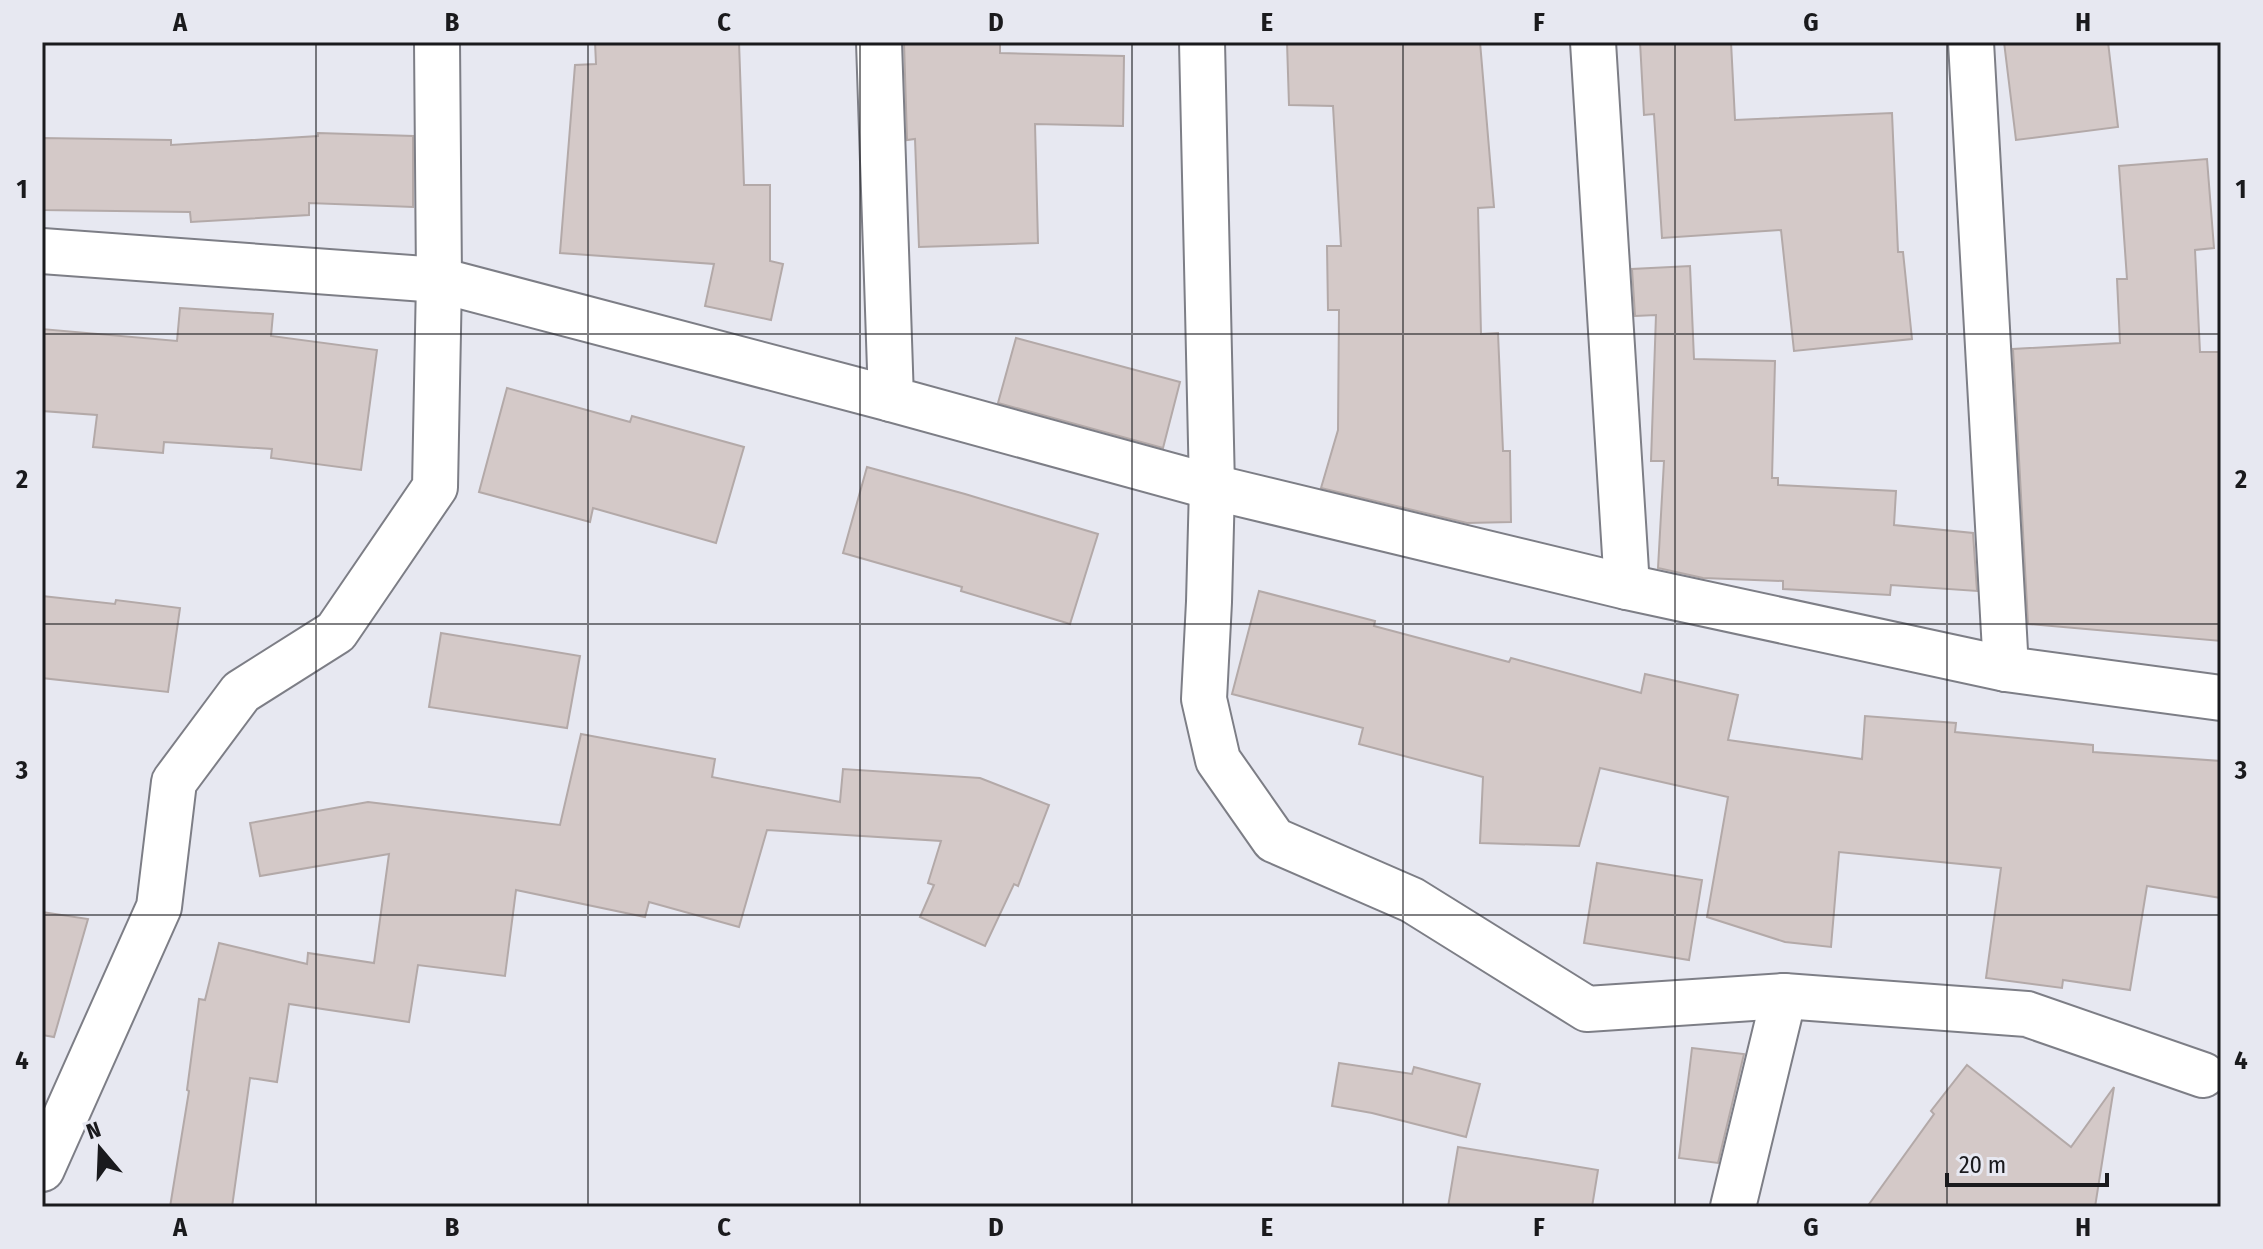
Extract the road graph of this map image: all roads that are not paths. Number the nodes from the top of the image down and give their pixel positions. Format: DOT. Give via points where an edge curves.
graph roads {
  1 [pos="437,42"];
  2 [pos="879,42"];
  3 [pos="1202,42"];
  4 [pos="1593,42"];
  5 [pos="1971,42"];
  6 [pos="42,251"];
  7 [pos="439,280"];
  8 [pos="891,399"];
  9 [pos="1212,487"];
  10 [pos="1627,587"];
  11 [pos="2006,669"];
  12 [pos="2221,698"];
  13 [pos="1784,996"];
  14 [pos="2203,1075"];
  15 [pos="42,1169"];
  16 [pos="1733,1207"];
  1 -- 7 [label="street"];
  2 -- 8 [label="street"];
  3 -- 9 [label="street"];
  4 -- 10 [label="street"];
  5 -- 11 [label="street"];
  6 -- 7 [label="street"];
  7 -- 8 [label="street"];
  7 -- 15 [label="street" via="435,487 336,632 241,692 174,782 159,907"];
  8 -- 9 [label="street"];
  9 -- 10 [label="street"];
  9 -- 13 [label="street" via="1204,699 1218,760 1274,840 1412,900 1587,1009"];
  10 -- 11 [label="street"];
  11 -- 12 [label="street"];
  13 -- 14 [label="street" via="2027,1014"];
  13 -- 16 [label="street"];
}
